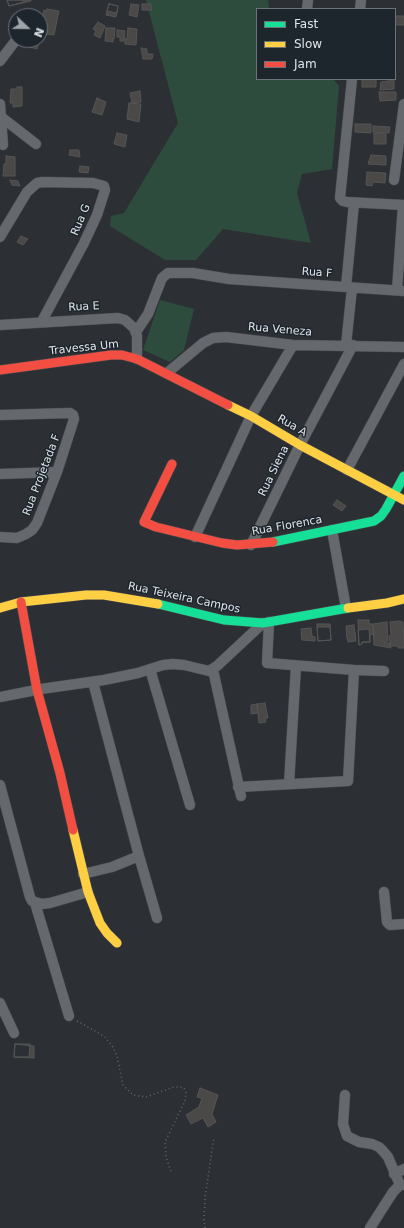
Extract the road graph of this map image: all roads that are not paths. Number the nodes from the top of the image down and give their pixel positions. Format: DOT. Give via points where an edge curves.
graph roads {
  1 [pos="10,48"];
  2 [pos="0,61"];
  3 [pos="352,80"];
  4 [pos="0,104"];
  5 [pos="404,104"];
  6 [pos="0,116"];
  7 [pos="36,144"];
  8 [pos="3,145"];
  9 [pos="394,180"];
  10 [pos="354,203"];
  11 [pos="404,205"];
  12 [pos="0,237"];
  13 [pos="403,243"];
  14 [pos="349,287"];
  15 [pos="401,291"];
  16 [pos="42,321"];
  17 [pos="0,325"];
  18 [pos="136,332"];
  19 [pos="293,344"];
  20 [pos="350,345"];
  21 [pos="404,347"];
  22 [pos="136,359"];
  23 [pos="404,364"];
  24 [pos="0,370"];
  25 [pos="167,373"];
  26 [pos="0,415"];
  27 [pos="251,416"];
  28 [pos="300,445"];
  29 [pos="172,464"];
  30 [pos="347,470"];
  31 [pos="57,472"];
  32 [pos="0,474"];
  33 [pos="404,476"];
  34 [pos="395,495"];
  35 [pos="404,500"];
  36 [pos="332,530"];
  37 [pos="0,537"];
  38 [pos="195,537"];
  39 [pos="251,545"];
  40 [pos="404,599"];
  41 [pos="21,602"];
  42 [pos="387,603"];
  43 [pos="0,608"];
  44 [pos="346,608"];
  45 [pos="404,610"];
  46 [pos="266,622"];
  47 [pos="296,666"];
  48 [pos="150,669"];
  49 [pos="213,670"];
  50 [pos="354,670"];
  51 [pos="384,671"];
  52 [pos="93,682"];
  53 [pos="37,690"];
  54 [pos="0,697"];
  55 [pos="289,784"];
  56 [pos="0,785"];
  57 [pos="190,805"];
  58 [pos="139,856"];
  59 [pos="83,874"];
  60 [pos="88,892"];
  61 [pos="384,892"];
  62 [pos="35,903"];
  63 [pos="157,918"];
  64 [pos="404,924"];
  65 [pos="117,943"];
  66 [pos="0,1003"];
  67 [pos="69,1016"];
  68 [pos="14,1033"];
  69 [pos="345,1095"];
  70 [pos="404,1168"];
  71 [pos="394,1174"];
  72 [pos="402,1185"];
  73 [pos="370,1228"];
  1 -- 2 [label="street"];
  3 -- 10 [label="street" via="340,198"];
  4 -- 6 [label="street"];
  5 -- 9 [label="street"];
  6 -- 7 [label="street"];
  6 -- 8 [label="street"];
  10 -- 11 [label="street"];
  10 -- 14 [label="street"];
  11 -- 13 [label="street"];
  12 -- 16 [label="street, Rua G" via="27,192 37,183 103,185 105,190 97,215"];
  13 -- 15 [label="street"];
  14 -- 15 [label="street, Rua F"];
  14 -- 18 [label="street, Rua F" via="168,273 162,278 148,314"];
  14 -- 20 [label="street"];
  16 -- 17 [label="street, Rua E"];
  16 -- 18 [label="street, Rua E" via="118,318 130,324"];
  18 -- 22 [label="street"];
  19 -- 20 [label="street, Rua Veneza"];
  19 -- 25 [label="street, Rua Veneza" via="213,338 194,348"];
  19 -- 27 [label="street"];
  20 -- 21 [label="street, Rua Veneza"];
  20 -- 28 [label="street, Rua Siena"];
  22 -- 24 [label="street, Travessa Um" via="112,355"];
  22 -- 25 [label="street, Travessa Um"];
  23 -- 30 [label="street"];
  25 -- 27 [label="street, Rua A"];
  26 -- 31 [label="street, Rua Projetada F" via="70,413 74,418 73,423"];
  27 -- 28 [label="street, Rua A"];
  27 -- 38 [label="street"];
  28 -- 30 [label="street, Rua A"];
  28 -- 39 [label="street, Rua Siena"];
  29 -- 38 [label="street, Rua Florenca" via="144,522"];
  30 -- 34 [label="street, Rua A"];
  31 -- 32 [label="street"];
  31 -- 37 [label="street, Rua Projetada F" via="32,530 17,538"];
  33 -- 34 [label="street, Rua Florenca"];
  34 -- 35 [label="street, Rua A"];
  34 -- 36 [label="street, Rua Florenca" via="381,516 374,521"];
  36 -- 39 [label="street, Rua Florenca"];
  36 -- 44 [label="street"];
  38 -- 39 [label="street, Rua Florenca"];
  40 -- 42 [label="street, Rua Teixeira Campos"];
  41 -- 43 [label="street, Rua Teixeira Campos"];
  41 -- 46 [label="street, Rua Teixeira Campos" via="104,595 166,605 224,620"];
  41 -- 53 [label="street"];
  42 -- 44 [label="street, Rua Teixeira Campos"];
  42 -- 45 [label="street, Rua Teixeira Campos"];
  44 -- 46 [label="street, Rua Teixeira Campos"];
  46 -- 47 [label="street" via="267,663"];
  46 -- 49 [label="street"];
  47 -- 50 [label="street"];
  47 -- 55 [label="street"];
  48 -- 49 [label="street" via="174,664 205,671"];
  48 -- 52 [label="street"];
  48 -- 57 [label="street"];
  49 -- 55 [label="street" via="239,792"];
  50 -- 51 [label="street"];
  50 -- 55 [label="street" via="348,781"];
  52 -- 53 [label="street"];
  52 -- 58 [label="street"];
  53 -- 54 [label="street"];
  53 -- 59 [label="street" via="60,773"];
  56 -- 62 [label="street" via="30,898"];
  58 -- 59 [label="street"];
  58 -- 63 [label="street"];
  59 -- 60 [label="street"];
  60 -- 62 [label="street" via="50,903"];
  60 -- 65 [label="street" via="100,923"];
  61 -- 64 [label="street" via="387,922 390,925"];
  62 -- 67 [label="street"];
  66 -- 68 [label="street"];
  69 -- 71 [label="street" via="343,1124 347,1136 379,1147 388,1158"];
  70 -- 71 [label="street"];
  71 -- 72 [label="street"];
  72 -- 73 [label="street" via="393,1192"];
}
